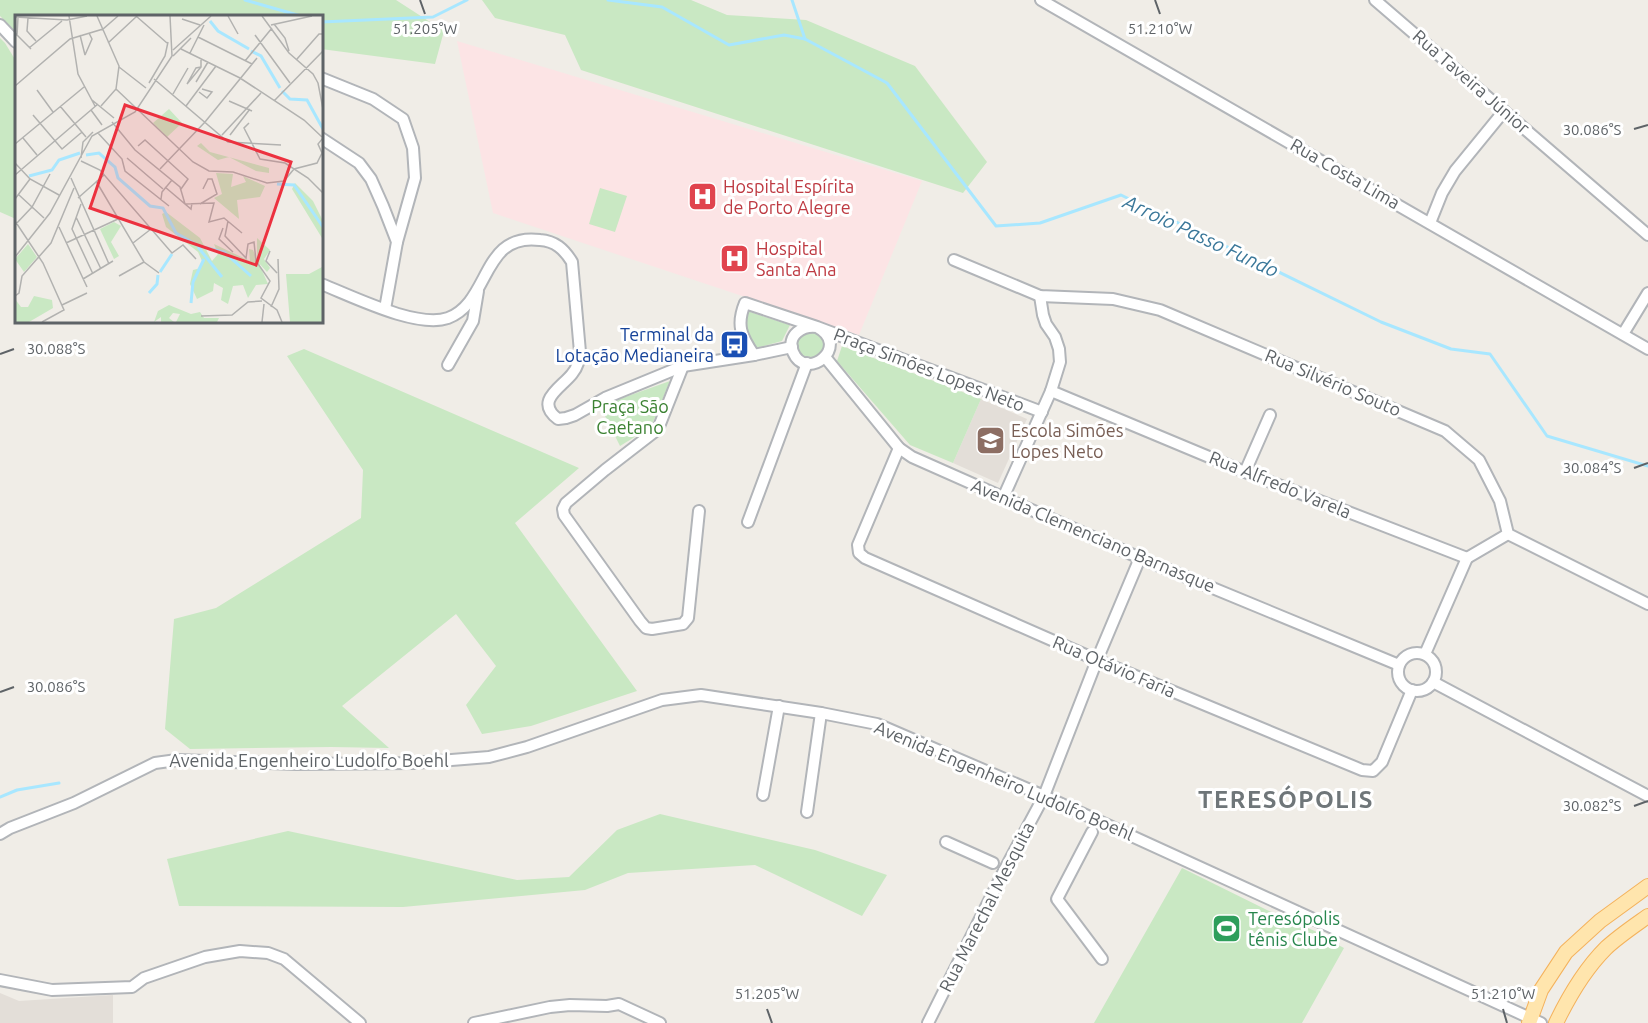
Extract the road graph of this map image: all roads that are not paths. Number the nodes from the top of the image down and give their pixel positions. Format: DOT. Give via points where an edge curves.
graph roads {
  1 [pos="1041,0"];
  2 [pos="1375,0"];
  3 [pos="0,25"];
  4 [pos="15,41"];
  5 [pos="322,78"];
  6 [pos="1504,111"];
  7 [pos="322,139"];
  8 [pos="1430,223"];
  9 [pos="1648,235"];
  10 [pos="397,242"];
  11 [pos="954,260"];
  12 [pos="322,284"];
  13 [pos="478,291"];
  14 [pos="1648,293"];
  15 [pos="1040,296"];
  16 [pos="385,309"];
  17 [pos="817,327"];
  18 [pos="1623,334"];
  19 [pos="792,347"];
  20 [pos="1648,349"];
  21 [pos="754,355"];
  22 [pos="825,357"];
  23 [pos="807,363"];
  24 [pos="448,365"];
  25 [pos="683,366"];
  26 [pos="1051,391"];
  27 [pos="1042,412"];
  28 [pos="1270,415"];
  29 [pos="898,448"];
  30 [pos="1245,472"];
  31 [pos="1003,498"];
  32 [pos="699,511"];
  33 [pos="748,522"];
  34 [pos="1508,534"];
  35 [pos="1140,558"];
  36 [pos="1467,558"];
  37 [pos="1648,604"];
  38 [pos="1425,654"];
  39 [pos="1097,660"];
  40 [pos="1399,665"];
  41 [pos="1433,682"];
  42 [pos="1412,690"];
  43 [pos="779,706"];
  44 [pos="821,713"];
  45 [pos="763,795"];
  46 [pos="1044,796"];
  47 [pos="1648,796"];
  48 [pos="807,812"];
  49 [pos="1092,832"];
  50 [pos="0,834"];
  51 [pos="946,842"];
  52 [pos="993,863"];
  53 [pos="1648,886"];
  54 [pos="1648,916"];
  55 [pos="1102,959"];
  56 [pos="0,980"];
  57 [pos="1533,1021"];
  58 [pos="360,1023"];
  59 [pos="474,1023"];
  60 [pos="660,1023"];
  61 [pos="928,1023"];
  62 [pos="1556,1023"];
  1 -- 8 [label="street, Rua Costa Lima"];
  2 -- 6 [label="street, Rua Taveira Júnior"];
  3 -- 4 [label="street"];
  5 -- 10 [label="street" via="373,99 403,119 413,148 415,178"];
  6 -- 8 [label="street" via="1455,171"];
  6 -- 9 [label="street, Rua Taveira Júnior"];
  7 -- 10 [label="street" via="359,163 371,179"];
  8 -- 18 [label="street, Rua Costa Lima"];
  10 -- 16 [label="street"];
  11 -- 15 [label="street, Rua Silvério Souto"];
  12 -- 16 [label="street"];
  13 -- 16 [label="street" via="449,318 430,321"];
  13 -- 24 [label="street" via="473,321"];
  13 -- 25 [label="street" via="488,267 500,252 527,238 559,246 572,262 580,352 572,374 548,402 552,415 558,419"];
  14 -- 18 [label="street"];
  15 -- 26 [label="street" via="1046,324 1059,349 1060,362"];
  15 -- 34 [label="street, Rua Silvério Souto" via="1113,299 1160,310 1445,431 1479,460 1500,501"];
  17 -- 19 [label="street" via="799,330"];
  17 -- 21 [label="street, Praça Simões Lopes Neto" via="745,303 740,329"];
  17 -- 22 [label="street" via="829,340"];
  17 -- 27 [label="street, Praça Simões Lopes Neto"];
  18 -- 20 [label="street, Rua Costa Lima"];
  19 -- 21 [label="street"];
  19 -- 23 [label="street" via="797,357"];
  21 -- 25 [label="street"];
  22 -- 23 [label="street"];
  22 -- 29 [label="street, Avenida Clemenciano Barnasque"];
  23 -- 33 [label="street"];
  25 -- 32 [label="street" via="658,429 563,509 640,621 652,629 683,624 688,618"];
  26 -- 27 [label="street"];
  26 -- 30 [label="street, Rua Alfredo Varela"];
  27 -- 31 [label="street"];
  28 -- 30 [label="street"];
  29 -- 31 [label="street, Avenida Clemenciano Barnasque"];
  29 -- 39 [label="street, Rua Otávio Faria" via="858,545 859,553"];
  30 -- 36 [label="street, Rua Alfredo Varela"];
  31 -- 35 [label="street, Avenida Clemenciano Barnasque"];
  34 -- 36 [label="street"];
  34 -- 37 [label="street"];
  35 -- 39 [label="street, Rua Marechal Mesquita"];
  35 -- 40 [label="street, Avenida Clemenciano Barnasque"];
  36 -- 38 [label="street"];
  38 -- 40 [label="street" via="1405,657"];
  38 -- 41 [label="street" via="1435,666"];
  39 -- 42 [label="street, Rua Otávio Faria" via="1362,770 1373,771 1382,762"];
  39 -- 46 [label="street, Rua Marechal Mesquita"];
  40 -- 42 [label="street" via="1403,685"];
  41 -- 42 [label="street" via="1428,688"];
  41 -- 47 [label="street"];
  43 -- 44 [label="street, Avenida Engenheiro Ludolfo Boehl"];
  43 -- 45 [label="street"];
  43 -- 50 [label="street, Avenida Engenheiro Ludolfo Boehl" via="701,695 662,700 489,757 414,763 155,763"];
  44 -- 46 [label="street, Avenida Engenheiro Ludolfo Boehl" via="878,724"];
  44 -- 48 [label="street"];
  46 -- 57 [label="street, Avenida Engenheiro Ludolfo Boehl"];
  46 -- 61 [label="street, Rua Marechal Mesquita"];
  49 -- 55 [label="street" via="1057,899"];
  51 -- 52 [label="street"];
  53 -- 57 [label="main road" via="1566,952 1541,990"];
  54 -- 62 [label="main road" via="1603,952 1567,1000"];
  56 -- 58 [label="street" via="52,990 132,987 144,978 205,957 240,951 268,953 284,959"];
  59 -- 60 [label="street" via="550,1007 620,1004"];
}
